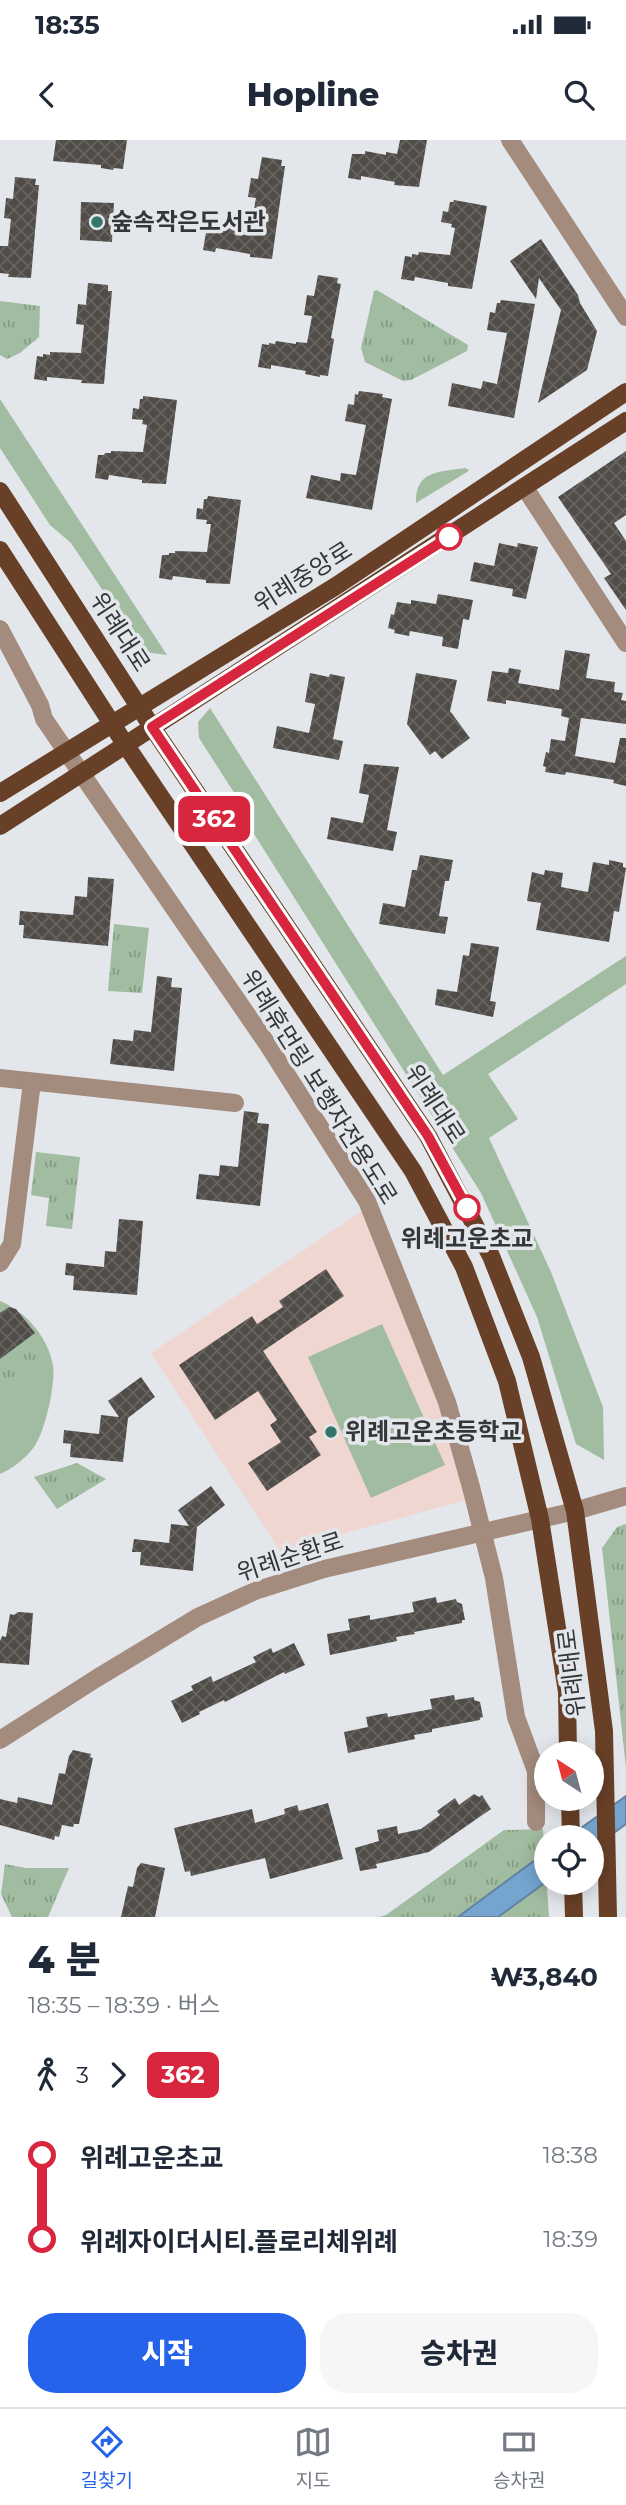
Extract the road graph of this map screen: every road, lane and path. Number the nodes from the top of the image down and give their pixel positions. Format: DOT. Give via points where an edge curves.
graph roads {
  1 [pos="510,140"];
  2 [pos="626,317"];
  3 [pos="626,392"];
  4 [pos="626,421"];
  5 [pos="525,488"];
  6 [pos="0,491"];
  7 [pos="0,550"];
  8 [pos="0,629"];
  9 [pos="626,643"];
  10 [pos="140,708"];
  11 [pos="113,725"];
  12 [pos="152,727"];
  13 [pos="125,744"];
  14 [pos="0,793"];
  15 [pos="3,826"];
  16 [pos="0,1078"];
  17 [pos="32,1082"];
  18 [pos="235,1103"];
  19 [pos="0,1263"];
  20 [pos="626,1496"];
  21 [pos="575,1511"];
  22 [pos="540,1519"];
  23 [pos="0,1740"];
  24 [pos="568,1741"];
  25 [pos="536,1822"];
  26 [pos="573,1895"];
  27 [pos="574,1917"];
  28 [pos="608,1917"];
  1 -- 2 [label="street"];
  3 -- 10 [label="main road, 위례중앙로" via="336,586"];
  4 -- 5 [label="main road, 위례중앙로"];
  5 -- 9 [label="street"];
  5 -- 12 [label="main road, 위례중앙로"];
  6 -- 10 [label="main road, 위례대로"];
  7 -- 11 [label="main road, 위례대로"];
  8 -- 25 [label="street, 위례휴먼링 보행자전용도로" via="44,719 268,1045 367,1200 447,1402 471,1487 491,1569 516,1717 536,1771"];
  10 -- 11 [label="main road, 위례중앙로"];
  10 -- 12 [label="main road, 위례대로"];
  11 -- 13 [label="main road, 위례대로"];
  11 -- 14 [label="main road, 위례중앙로"];
  12 -- 13 [label="main road, 위례중앙로"];
  12 -- 21 [label="main road, 위례대로" via="439,1154 491,1256 531,1357"];
  13 -- 15 [label="main road, 위례중앙로"];
  13 -- 22 [label="main road, 위례대로" via="413,1171 464,1267 507,1381"];
  16 -- 17 [label="street"];
  17 -- 18 [label="street"];
  17 -- 19 [label="street" via="12,1244"];
  20 -- 21 [label="street, 위례순환로"];
  21 -- 22 [label="street, 위례순환로"];
  21 -- 28 [label="main road, 위례대로" via="605,1758"];
  22 -- 23 [label="street, 위례순환로" via="324,1569 255,1591 198,1617"];
  22 -- 24 [label="main road, 위례대로" via="567,1692"];
  26 -- 27 [label="main road"];
}
